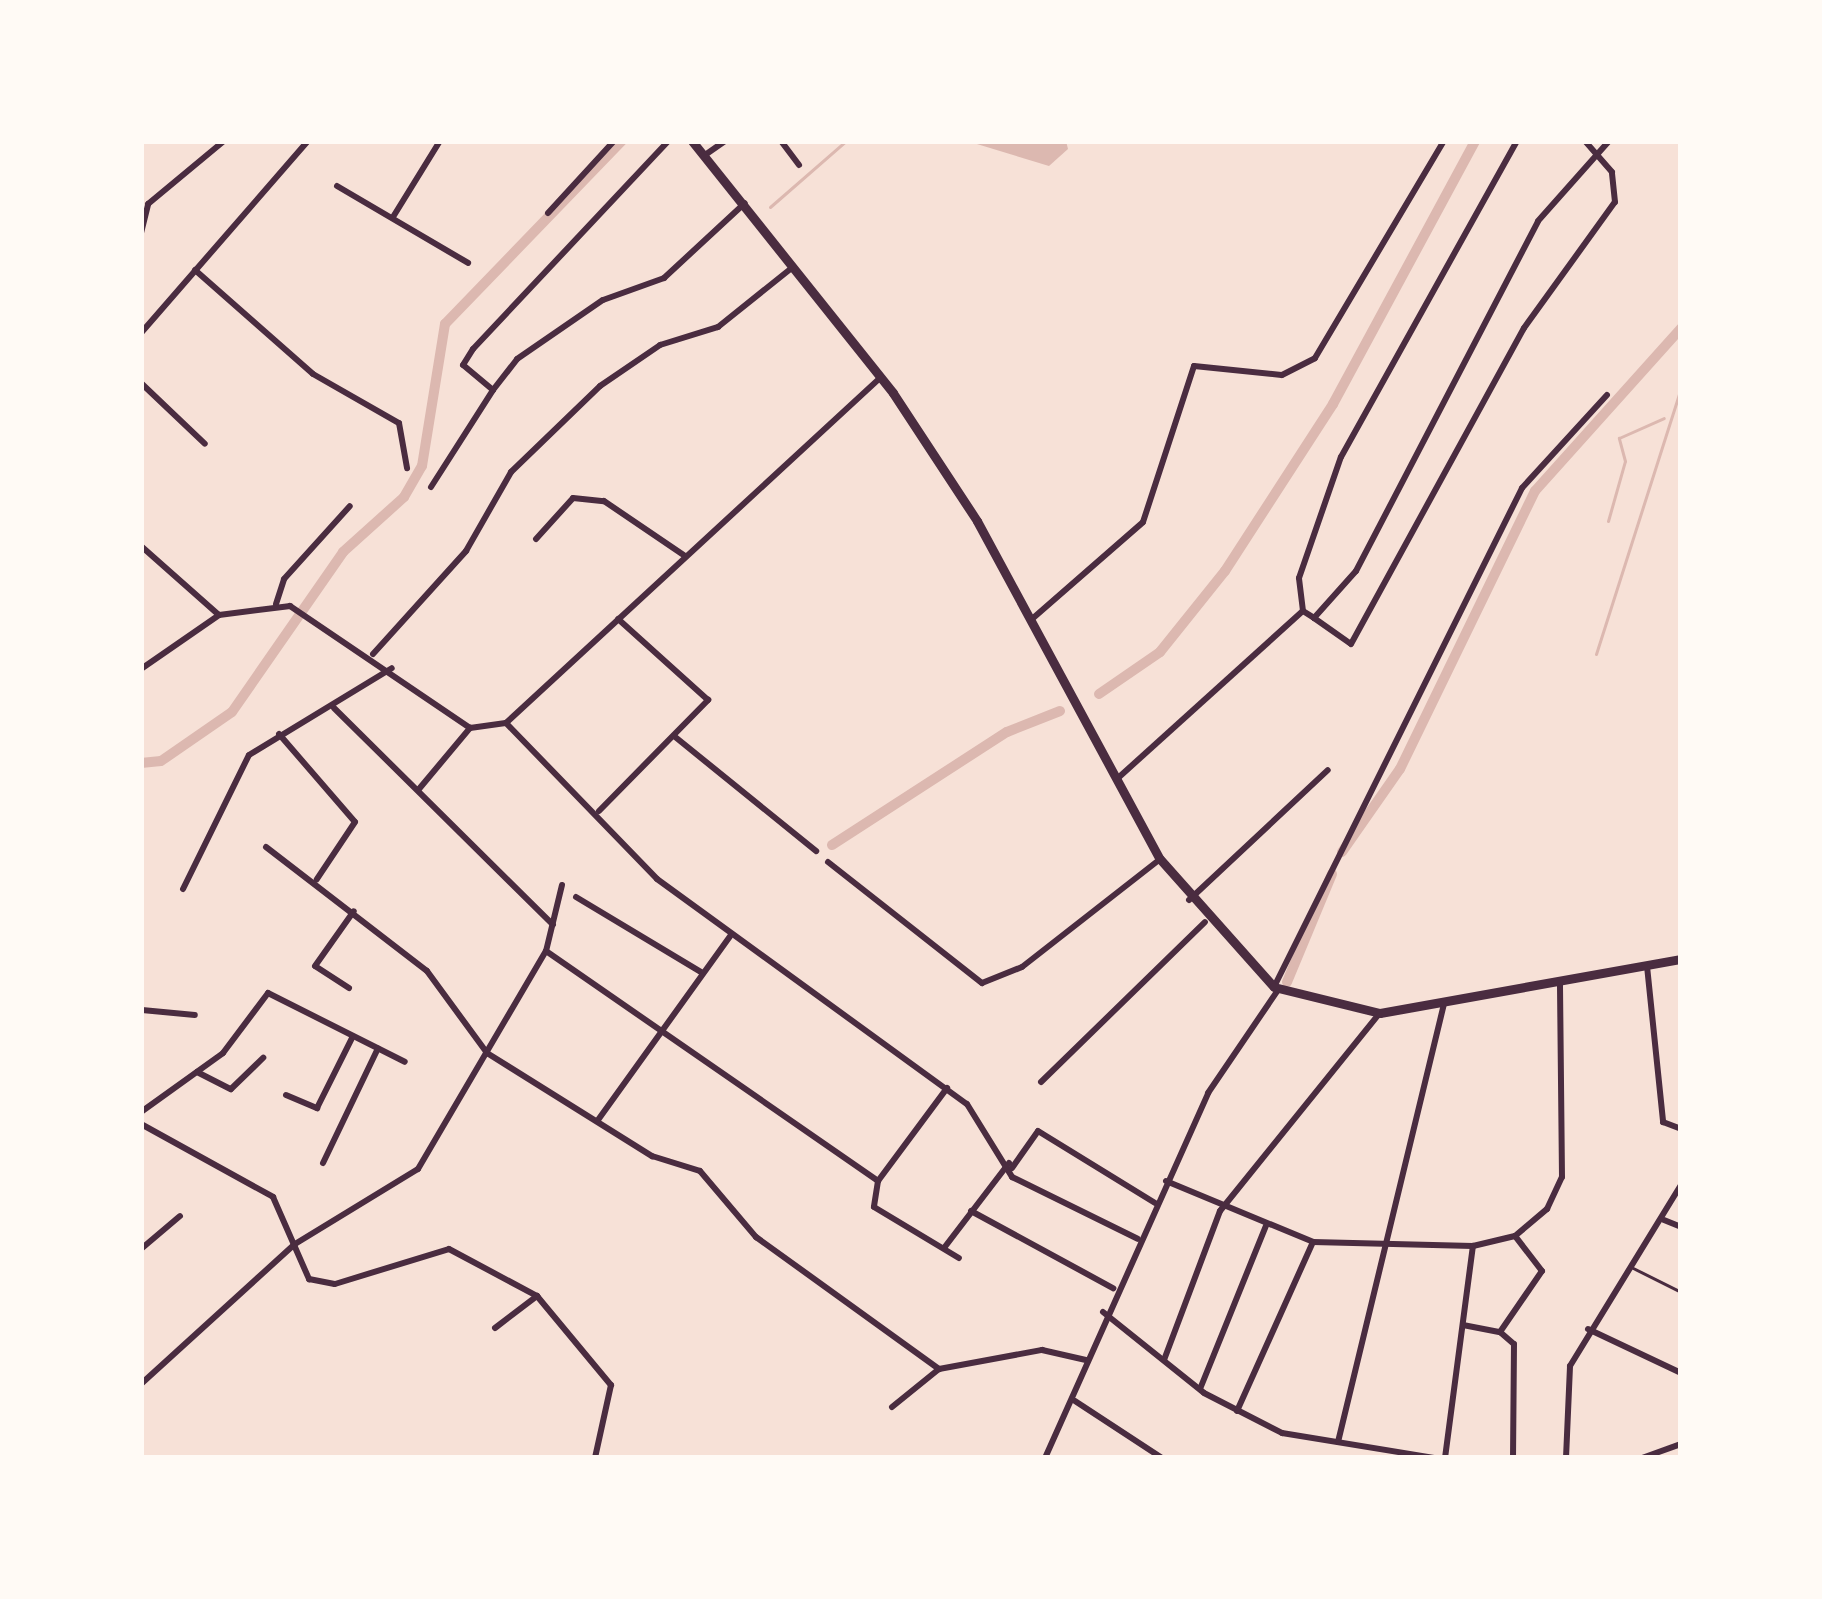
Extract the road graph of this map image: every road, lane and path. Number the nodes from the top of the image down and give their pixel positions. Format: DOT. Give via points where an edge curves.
graph roads {
  1 [pos="224,141"];
  2 [pos="308,141"];
  3 [pos="440,141"];
  4 [pos="614,141"];
  5 [pos="668,141"];
  6 [pos="692,141"];
  7 [pos="725,141"];
  8 [pos="781,141"];
  9 [pos="1444,141"];
  10 [pos="1517,141"];
  11 [pos="1585,141"];
  12 [pos="1609,141"];
  13 [pos="1599,153"];
  14 [pos="706,155"];
  15 [pos="800,166"];
  16 [pos="337,186"];
  17 [pos="746,202"];
  18 [pos="548,213"];
  19 [pos="393,217"];
  20 [pos="141,233"];
  21 [pos="468,263"];
  22 [pos="795,265"];
  23 [pos="195,270"];
  24 [pos="141,333"];
  25 [pos="880,378"];
  26 [pos="141,383"];
  27 [pos="493,390"];
  28 [pos="1606,395"];
  29 [pos="205,443"];
  30 [pos="407,468"];
  31 [pos="431,487"];
  32 [pos="350,506"];
  33 [pos="536,539"];
  34 [pos="141,546"];
  35 [pos="685,556"];
  36 [pos="276,604"];
  37 [pos="1303,611"];
  38 [pos="219,615"];
  39 [pos="1314,618"];
  40 [pos="617,619"];
  41 [pos="1030,622"];
  42 [pos="373,654"];
  43 [pos="392,668"];
  44 [pos="141,669"];
  45 [pos="333,707"];
  46 [pos="506,723"];
  47 [pos="470,728"];
  48 [pos="279,734"];
  49 [pos="674,736"];
  50 [pos="1328,770"];
  51 [pos="1118,778"];
  52 [pos="418,790"];
  53 [pos="598,811"];
  54 [pos="266,847"];
  55 [pos="816,850"];
  56 [pos="1160,859"];
  57 [pos="829,862"];
  58 [pos="317,879"];
  59 [pos="562,885"];
  60 [pos="183,889"];
  61 [pos="576,897"];
  62 [pos="1189,900"];
  63 [pos="354,911"];
  64 [pos="1205,922"];
  65 [pos="553,925"];
  66 [pos="730,936"];
  67 [pos="546,951"];
  68 [pos="1681,959"];
  69 [pos="1647,966"];
  70 [pos="703,973"];
  71 [pos="1560,982"];
  72 [pos="349,988"];
  73 [pos="1276,989"];
  74 [pos="1444,1004"];
  75 [pos="141,1010"];
  76 [pos="1381,1013"];
  77 [pos="195,1015"];
  78 [pos="665,1027"];
  79 [pos="353,1036"];
  80 [pos="378,1048"];
  81 [pos="487,1053"];
  82 [pos="263,1058"];
  83 [pos="405,1062"];
  84 [pos="197,1072"];
  85 [pos="1665,1072"];
  86 [pos="1681,1074"];
  87 [pos="1041,1082"];
  88 [pos="947,1088"];
  89 [pos="286,1095"];
  90 [pos="141,1112"];
  91 [pos="598,1120"];
  92 [pos="141,1124"];
  93 [pos="1681,1129"];
  94 [pos="323,1163"];
  95 [pos="1010,1166"];
  96 [pos="878,1180"];
  97 [pos="1166,1181"];
  98 [pos="1681,1185"];
  99 [pos="1155,1202"];
  100 [pos="970,1211"];
  101 [pos="1220,1211"];
  102 [pos="180,1216"];
  103 [pos="1664,1220"];
  104 [pos="1266,1226"];
  105 [pos="1681,1227"];
  106 [pos="1515,1236"];
  107 [pos="1138,1238"];
  108 [pos="1388,1241"];
  109 [pos="1313,1242"];
  110 [pos="295,1244"];
  111 [pos="1473,1246"];
  112 [pos="944,1247"];
  113 [pos="141,1249"];
  114 [pos="959,1258"];
  115 [pos="1634,1268"];
  116 [pos="1114,1288"];
  117 [pos="1681,1292"];
  118 [pos="537,1296"];
  119 [pos="1103,1312"];
  120 [pos="1462,1325"];
  121 [pos="495,1328"];
  122 [pos="1588,1330"];
  123 [pos="1500,1332"];
  124 [pos="1085,1360"];
  125 [pos="1164,1360"];
  126 [pos="940,1369"];
  127 [pos="1681,1372"];
  128 [pos="141,1384"];
  129 [pos="1200,1389"];
  130 [pos="1074,1400"];
  131 [pos="892,1407"];
  132 [pos="1237,1411"];
  133 [pos="1338,1442"];
  134 [pos="1681,1444"];
  135 [pos="1359,1446"];
  136 [pos="1392,1455"];
  137 [pos="596,1458"];
  138 [pos="1045,1458"];
  139 [pos="1162,1458"];
  140 [pos="1355,1458"];
  141 [pos="1434,1458"];
  142 [pos="1445,1458"];
  143 [pos="1513,1458"];
  144 [pos="1566,1458"];
  145 [pos="1642,1458"];
  1 -- 20 [label="street" via="148,204"];
  2 -- 23 [label="street"];
  3 -- 19 [label="street"];
  4 -- 18 [label="street"];
  5 -- 27 [label="street" via="473,349 464,365"];
  6 -- 14 [label="main road"];
  7 -- 14 [label="street"];
  8 -- 15 [label="street"];
  9 -- 41 [label="street" via="1315,358 1282,375 1194,366 1143,523"];
  10 -- 37 [label="street" via="1340,458 1299,578"];
  11 -- 13 [label="street"];
  12 -- 13 [label="street"];
  13 -- 39 [label="street" via="1538,220 1356,571"];
  13 -- 39 [label="street" via="1615,202 1524,328 1444,463 1399,570 1351,644"];
  14 -- 17 [label="main road"];
  16 -- 19 [label="street"];
  17 -- 22 [label="main road"];
  17 -- 27 [label="street" via="664,278 603,300 517,359"];
  19 -- 21 [label="street"];
  22 -- 25 [label="main road"];
  22 -- 42 [label="street" via="718,327 660,345 601,386 511,472 466,551"];
  23 -- 24 [label="street"];
  23 -- 30 [label="street" via="314,374 399,423"];
  25 -- 35 [label="street"];
  25 -- 41 [label="main road"];
  26 -- 29 [label="street"];
  27 -- 31 [label="street"];
  28 -- 73 [label="street" via="1522,488"];
  32 -- 36 [label="street" via="284,579"];
  33 -- 35 [label="street" via="573,498 604,501"];
  34 -- 38 [label="street"];
  35 -- 40 [label="street"];
  36 -- 38 [label="street"];
  36 -- 42 [label="street" via="309,613"];
  37 -- 39 [label="street"];
  37 -- 51 [label="street"];
  38 -- 44 [label="street"];
  40 -- 46 [label="street"];
  40 -- 49 [label="street" via="707,696"];
  41 -- 51 [label="main road"];
  42 -- 43 [label="street"];
  43 -- 45 [label="street"];
  43 -- 47 [label="street"];
  45 -- 48 [label="street"];
  45 -- 52 [label="street"];
  46 -- 47 [label="street"];
  46 -- 53 [label="street"];
  47 -- 52 [label="street"];
  48 -- 58 [label="street" via="355,822"];
  48 -- 60 [label="street" via="222,793"];
  49 -- 53 [label="street"];
  49 -- 55 [label="street"];
  50 -- 62 [label="street"];
  51 -- 56 [label="main road"];
  52 -- 65 [label="street"];
  53 -- 66 [label="street" via="657,879"];
  54 -- 58 [label="street"];
  56 -- 57 [label="street" via="1022,967 982,983"];
  56 -- 62 [label="main road"];
  58 -- 63 [label="street"];
  59 -- 65 [label="street"];
  61 -- 70 [label="street"];
  62 -- 64 [label="main road"];
  63 -- 72 [label="street" via="315,966"];
  63 -- 81 [label="street" via="427,971"];
  64 -- 73 [label="main road"];
  64 -- 87 [label="street"];
  65 -- 67 [label="street"];
  66 -- 70 [label="street"];
  66 -- 88 [label="street"];
  67 -- 78 [label="street"];
  67 -- 81 [label="street"];
  68 -- 69 [label="main road"];
  69 -- 71 [label="main road"];
  69 -- 85 [label="street"];
  70 -- 78 [label="street"];
  71 -- 74 [label="main road"];
  71 -- 106 [label="street" via="1562,1177 1547,1209"];
  73 -- 76 [label="main road"];
  73 -- 97 [label="street"];
  74 -- 76 [label="main road"];
  74 -- 108 [label="street"];
  75 -- 77 [label="street"];
  76 -- 101 [label="street"];
  78 -- 91 [label="street"];
  78 -- 96 [label="street"];
  79 -- 80 [label="street"];
  79 -- 84 [label="street" via="268,993"];
  79 -- 89 [label="street" via="317,1108"];
  80 -- 83 [label="street"];
  80 -- 94 [label="street"];
  81 -- 91 [label="street"];
  81 -- 110 [label="street" via="418,1169"];
  82 -- 84 [label="street" via="231,1089"];
  84 -- 90 [label="street"];
  85 -- 86 [label="street"];
  85 -- 93 [label="street" via="1663,1122"];
  88 -- 95 [label="street"];
  88 -- 96 [label="street"];
  91 -- 126 [label="street" via="700,1171 770,1249"];
  92 -- 110 [label="street" via="273,1197"];
  95 -- 99 [label="street" via="1038,1131"];
  95 -- 100 [label="street"];
  95 -- 107 [label="street" via="1039,1196"];
  96 -- 112 [label="street" via="874,1207"];
  97 -- 99 [label="street"];
  97 -- 101 [label="street"];
  98 -- 103 [label="street"];
  99 -- 107 [label="street"];
  100 -- 112 [label="street"];
  100 -- 116 [label="street"];
  101 -- 104 [label="street"];
  101 -- 125 [label="street"];
  102 -- 113 [label="street"];
  103 -- 105 [label="street"];
  103 -- 115 [label="street"];
  104 -- 109 [label="street"];
  104 -- 129 [label="street"];
  106 -- 111 [label="street"];
  106 -- 123 [label="street" via="1542,1271"];
  107 -- 116 [label="street"];
  108 -- 109 [label="street"];
  108 -- 111 [label="street"];
  108 -- 133 [label="street"];
  109 -- 132 [label="street"];
  110 -- 118 [label="street" via="301,1272 323,1284 449,1249"];
  110 -- 128 [label="street"];
  111 -- 120 [label="street"];
  112 -- 114 [label="street"];
  115 -- 117 [label="lane"];
  115 -- 122 [label="street"];
  116 -- 119 [label="street"];
  118 -- 121 [label="street"];
  118 -- 137 [label="street" via="610,1385"];
  119 -- 124 [label="street"];
  119 -- 125 [label="street"];
  120 -- 123 [label="street"];
  120 -- 142 [label="street"];
  122 -- 127 [label="street"];
  122 -- 144 [label="street" via="1570,1366"];
  123 -- 143 [label="street" via="1514,1344"];
  124 -- 126 [label="street" via="1042,1350"];
  124 -- 130 [label="street"];
  125 -- 129 [label="street"];
  126 -- 131 [label="street"];
  129 -- 132 [label="street"];
  130 -- 138 [label="street"];
  130 -- 139 [label="street"];
  132 -- 133 [label="street"];
  133 -- 135 [label="street"];
  134 -- 145 [label="street"];
  135 -- 136 [label="street"];
  135 -- 140 [label="street"];
  136 -- 141 [label="street"];
}
